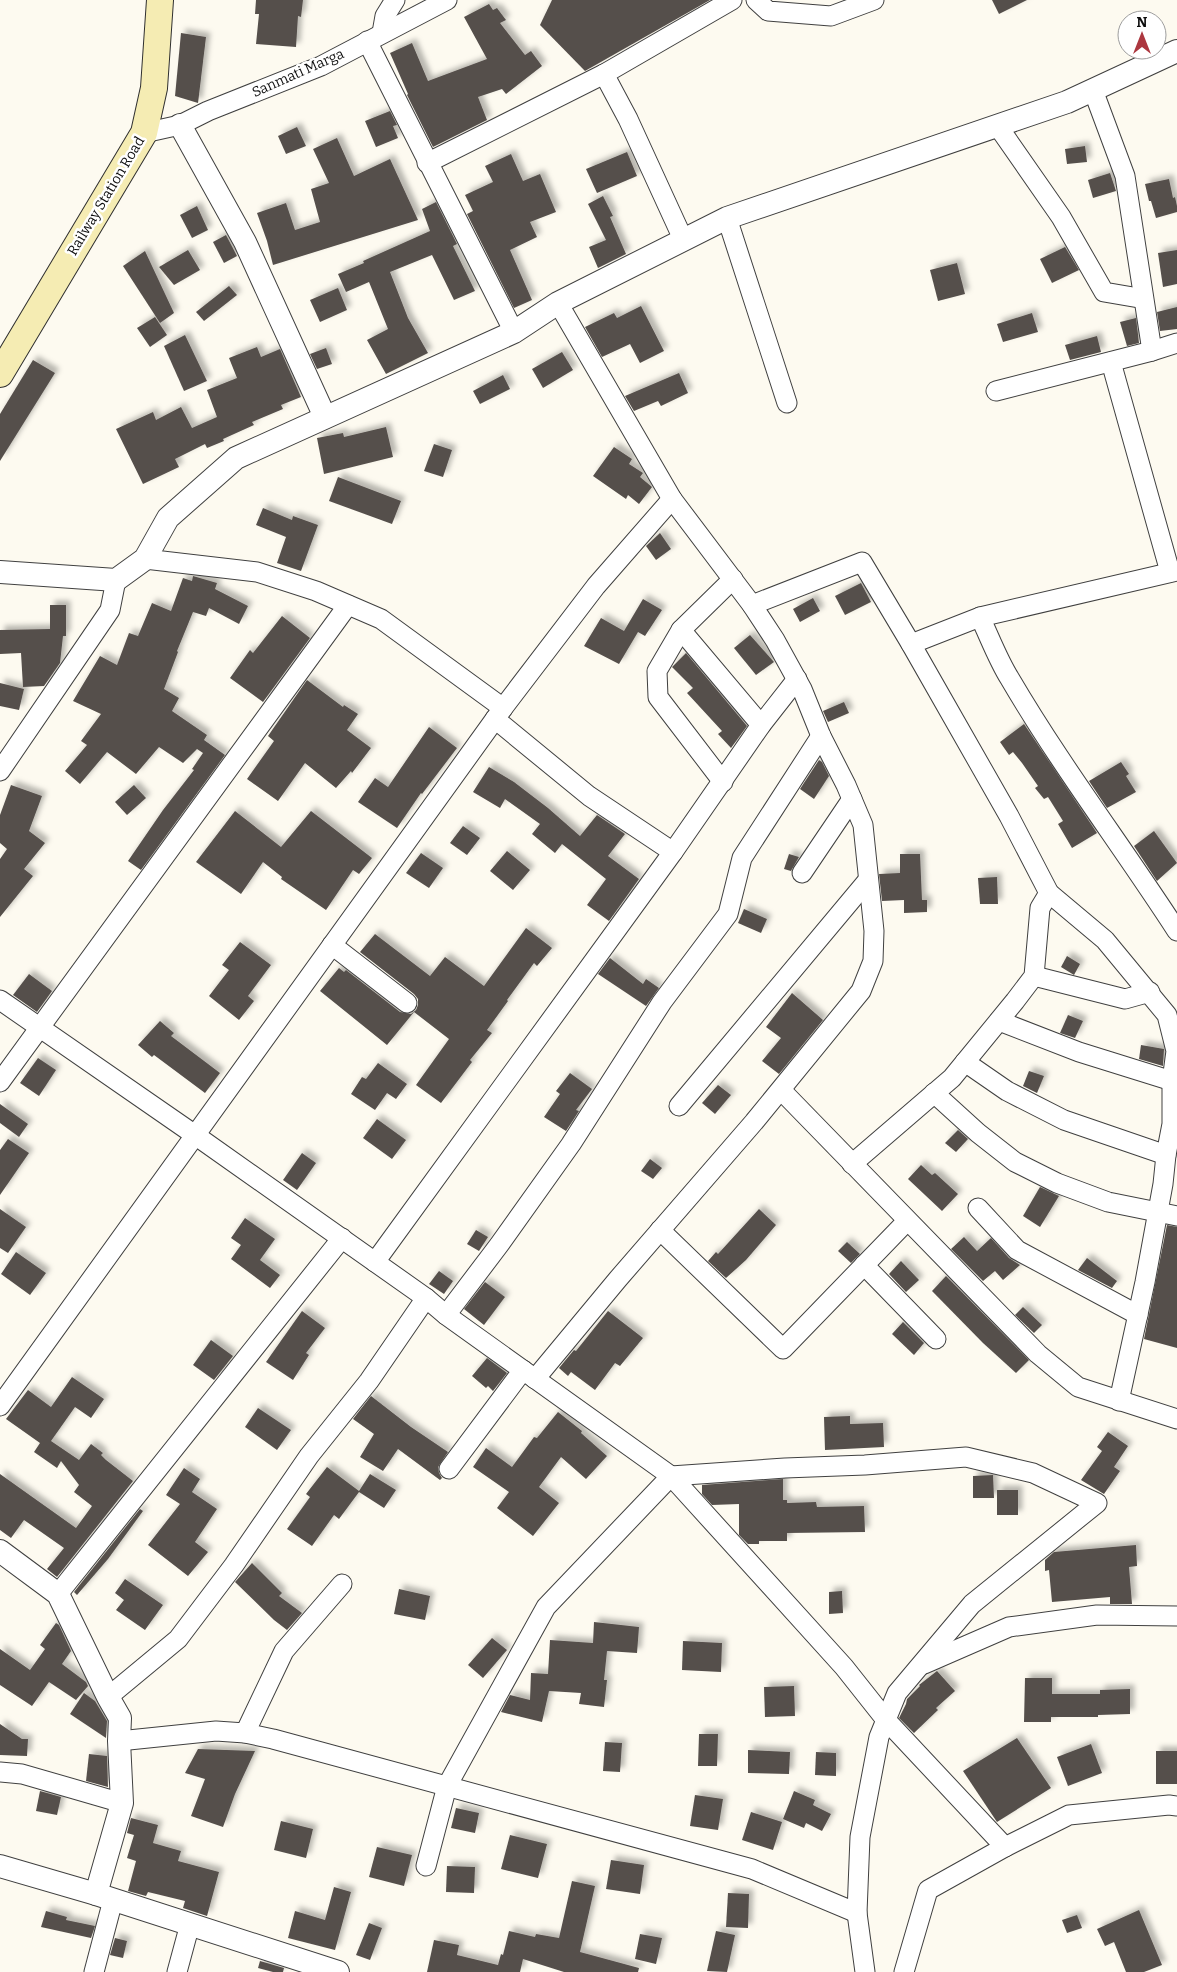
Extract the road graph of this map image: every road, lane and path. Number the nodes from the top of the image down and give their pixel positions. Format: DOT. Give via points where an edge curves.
graph roads {
  1 [pos="160,0"];
  2 [pos="395,0"];
  3 [pos="447,0"];
  4 [pos="732,0"];
  5 [pos="756,0"];
  6 [pos="874,0"];
  7 [pos="375,37"];
  8 [pos="1177,51"];
  9 [pos="604,74"];
  10 [pos="1093,90"];
  11 [pos="180,125"];
  12 [pos="998,125"];
  13 [pos="144,134"];
  14 [pos="427,163"];
  15 [pos="727,218"];
  16 [pos="683,239"];
  17 [pos="1138,298"];
  18 [pos="558,303"];
  19 [pos="514,332"];
  20 [pos="1177,343"];
  21 [pos="1152,351"];
  22 [pos="1111,362"];
  23 [pos="0,374"];
  24 [pos="996,391"];
  25 [pos="787,403"];
  26 [pos="325,417"];
  27 [pos="672,499"];
  28 [pos="145,559"];
  29 [pos="0,572"];
  30 [pos="1174,572"];
  31 [pos="733,579"];
  32 [pos="116,580"];
  33 [pos="348,605"];
  34 [pos="752,605"];
  35 [pos="980,617"];
  36 [pos="681,630"];
  37 [pos="911,644"];
  38 [pos="797,679"];
  39 [pos="499,713"];
  40 [pos="761,724"];
  41 [pos="821,736"];
  42 [pos="6,747"];
  43 [pos="0,771"];
  44 [pos="723,782"];
  45 [pos="852,799"];
  46 [pos="673,852"];
  47 [pos="802,873"];
  48 [pos="868,880"];
  49 [pos="1049,893"];
  50 [pos="1172,911"];
  51 [pos="1177,931"];
  52 [pos="332,945"];
  53 [pos="1034,976"];
  54 [pos="1150,992"];
  55 [pos="0,1000"];
  56 [pos="407,1003"];
  57 [pos="999,1021"];
  58 [pos="41,1028"];
  59 [pos="965,1062"];
  60 [pos="1172,1081"];
  61 [pos="0,1082"];
  62 [pos="781,1090"];
  63 [pos="934,1093"];
  64 [pos="678,1106"];
  65 [pos="195,1134"];
  66 [pos="1166,1155"];
  67 [pos="852,1164"];
  68 [pos="978,1208"];
  69 [pos="1158,1212"];
  70 [pos="1177,1216"];
  71 [pos="907,1220"];
  72 [pos="660,1230"];
  73 [pos="342,1238"];
  74 [pos="375,1262"];
  75 [pos="864,1265"];
  76 [pos="426,1298"];
  77 [pos="446,1314"];
  78 [pos="1138,1315"];
  79 [pos="936,1339"];
  80 [pos="529,1374"];
  81 [pos="1119,1401"];
  82 [pos="0,1406"];
  83 [pos="1177,1419"];
  84 [pos="449,1469"];
  85 [pos="671,1476"];
  86 [pos="0,1551"];
  87 [pos="342,1584"];
  88 [pos="58,1594"];
  89 [pos="1177,1616"];
  90 [pos="920,1666"];
  91 [pos="108,1697"];
  92 [pos="886,1720"];
  93 [pos="245,1733"];
  94 [pos="119,1741"];
  95 [pos="0,1772"];
  96 [pos="447,1786"];
  97 [pos="122,1803"];
  98 [pos="1177,1806"];
  99 [pos="1005,1847"];
  100 [pos="0,1866"];
  101 [pos="426,1866"];
  102 [pos="104,1897"];
  103 [pos="857,1913"];
  104 [pos="190,1924"];
  105 [pos="94,1972"];
  106 [pos="177,1972"];
  107 [pos="338,1972"];
  108 [pos="865,1972"];
  109 [pos="904,1972"];
  1 -- 13 [label="main road, Railway Station Road" via="154,88"];
  2 -- 7 [label="street"];
  3 -- 7 [label="street, Sanmati Marga"];
  4 -- 9 [label="street"];
  5 -- 6 [label="street" via="768,11 831,16"];
  7 -- 11 [label="street, Sanmati Marga" via="321,66"];
  7 -- 14 [label="street"];
  8 -- 10 [label="street"];
  9 -- 14 [label="street"];
  9 -- 16 [label="street"];
  10 -- 12 [label="street"];
  10 -- 21 [label="street" via="1125,176"];
  11 -- 13 [label="street, Sanmati Marga"];
  11 -- 26 [label="street" via="245,242"];
  12 -- 15 [label="street"];
  12 -- 17 [label="street" via="1061,217 1104,292"];
  13 -- 23 [label="main road, Railway Station Road"];
  14 -- 19 [label="street"];
  15 -- 16 [label="street"];
  15 -- 25 [label="street"];
  16 -- 18 [label="street"];
  18 -- 19 [label="street"];
  18 -- 27 [label="street"];
  19 -- 26 [label="street"];
  20 -- 21 [label="street"];
  21 -- 22 [label="street"];
  22 -- 24 [label="street"];
  22 -- 30 [label="street"];
  26 -- 28 [label="street" via="236,458 168,518"];
  27 -- 31 [label="street"];
  27 -- 39 [label="street" via="596,586"];
  28 -- 32 [label="street"];
  28 -- 33 [label="street" via="257,572"];
  29 -- 32 [label="street"];
  30 -- 35 [label="street"];
  31 -- 34 [label="street"];
  31 -- 36 [label="street"];
  32 -- 42 [label="street" via="110,610"];
  33 -- 39 [label="street" via="381,619"];
  33 -- 58 [label="street"];
  34 -- 37 [label="street" via="862,562"];
  34 -- 38 [label="street"];
  35 -- 37 [label="street"];
  35 -- 50 [label="street" via="1009,678 1084,797"];
  36 -- 40 [label="street"];
  36 -- 44 [label="street" via="657,671 658,697"];
  37 -- 49 [label="street"];
  38 -- 40 [label="street"];
  38 -- 41 [label="street"];
  39 -- 46 [label="street" via="589,796"];
  39 -- 52 [label="street"];
  40 -- 44 [label="street"];
  41 -- 45 [label="street"];
  41 -- 77 [label="street" via="742,858 728,914 662,1002 571,1144"];
  42 -- 43 [label="street"];
  44 -- 46 [label="street"];
  45 -- 47 [label="street"];
  45 -- 48 [label="street" via="863,825"];
  46 -- 74 [label="street"];
  48 -- 62 [label="street" via="874,931 873,961 861,991"];
  48 -- 64 [label="street"];
  49 -- 53 [label="street" via="1040,908"];
  49 -- 54 [label="street" via="1105,940"];
  50 -- 51 [label="street"];
  52 -- 56 [label="street"];
  52 -- 65 [label="street"];
  53 -- 54 [label="street" via="1125,999"];
  53 -- 57 [label="street"];
  54 -- 60 [label="street" via="1167,1015 1176,1051"];
  55 -- 58 [label="street"];
  57 -- 59 [label="street"];
  57 -- 60 [label="street" via="1078,1052"];
  58 -- 61 [label="street"];
  58 -- 65 [label="street"];
  59 -- 63 [label="street"];
  59 -- 66 [label="street" via="1007,1091 1064,1120"];
  60 -- 66 [label="street" via="1172,1124"];
  62 -- 67 [label="street"];
  62 -- 72 [label="street"];
  63 -- 67 [label="street"];
  63 -- 69 [label="street" via="1015,1162 1057,1183 1108,1202"];
  65 -- 73 [label="street"];
  65 -- 82 [label="street"];
  66 -- 69 [label="street"];
  67 -- 71 [label="street"];
  68 -- 78 [label="street" via="1017,1250"];
  69 -- 70 [label="street"];
  69 -- 78 [label="street"];
  71 -- 75 [label="street"];
  71 -- 81 [label="street" via="1038,1354 1078,1387"];
  72 -- 75 [label="street" via="783,1349"];
  72 -- 80 [label="street"];
  73 -- 74 [label="street"];
  73 -- 88 [label="street"];
  74 -- 76 [label="street"];
  75 -- 79 [label="street"];
  76 -- 77 [label="street"];
  76 -- 91 [label="street" via="369,1381 309,1456 234,1565 178,1638"];
  77 -- 80 [label="street"];
  78 -- 81 [label="street"];
  80 -- 84 [label="street"];
  80 -- 85 [label="street"];
  81 -- 83 [label="street"];
  85 -- 90 [label="street" via="966,1457 1034,1473 1097,1503 972,1604"];
  85 -- 92 [label="street" via="844,1667"];
  85 -- 96 [label="street" via="546,1607"];
  86 -- 88 [label="street"];
  87 -- 93 [label="street" via="284,1651"];
  88 -- 91 [label="street"];
  89 -- 90 [label="street" via="1097,1615 1009,1627"];
  90 -- 92 [label="street" via="897,1694"];
  91 -- 94 [label="street" via="120,1718"];
  92 -- 99 [label="street"];
  92 -- 103 [label="street" via="879,1737 860,1837"];
  93 -- 94 [label="street" via="216,1731"];
  93 -- 96 [label="street"];
  94 -- 97 [label="street"];
  95 -- 97 [label="street" via="22,1774"];
  96 -- 101 [label="street"];
  96 -- 103 [label="street" via="752,1870"];
  97 -- 102 [label="street"];
  98 -- 99 [label="street" via="1069,1815"];
  99 -- 109 [label="street" via="928,1890"];
  100 -- 102 [label="street"];
  102 -- 104 [label="street"];
  102 -- 105 [label="street"];
  103 -- 108 [label="street"];
  104 -- 106 [label="street"];
  104 -- 107 [label="street"];
}
